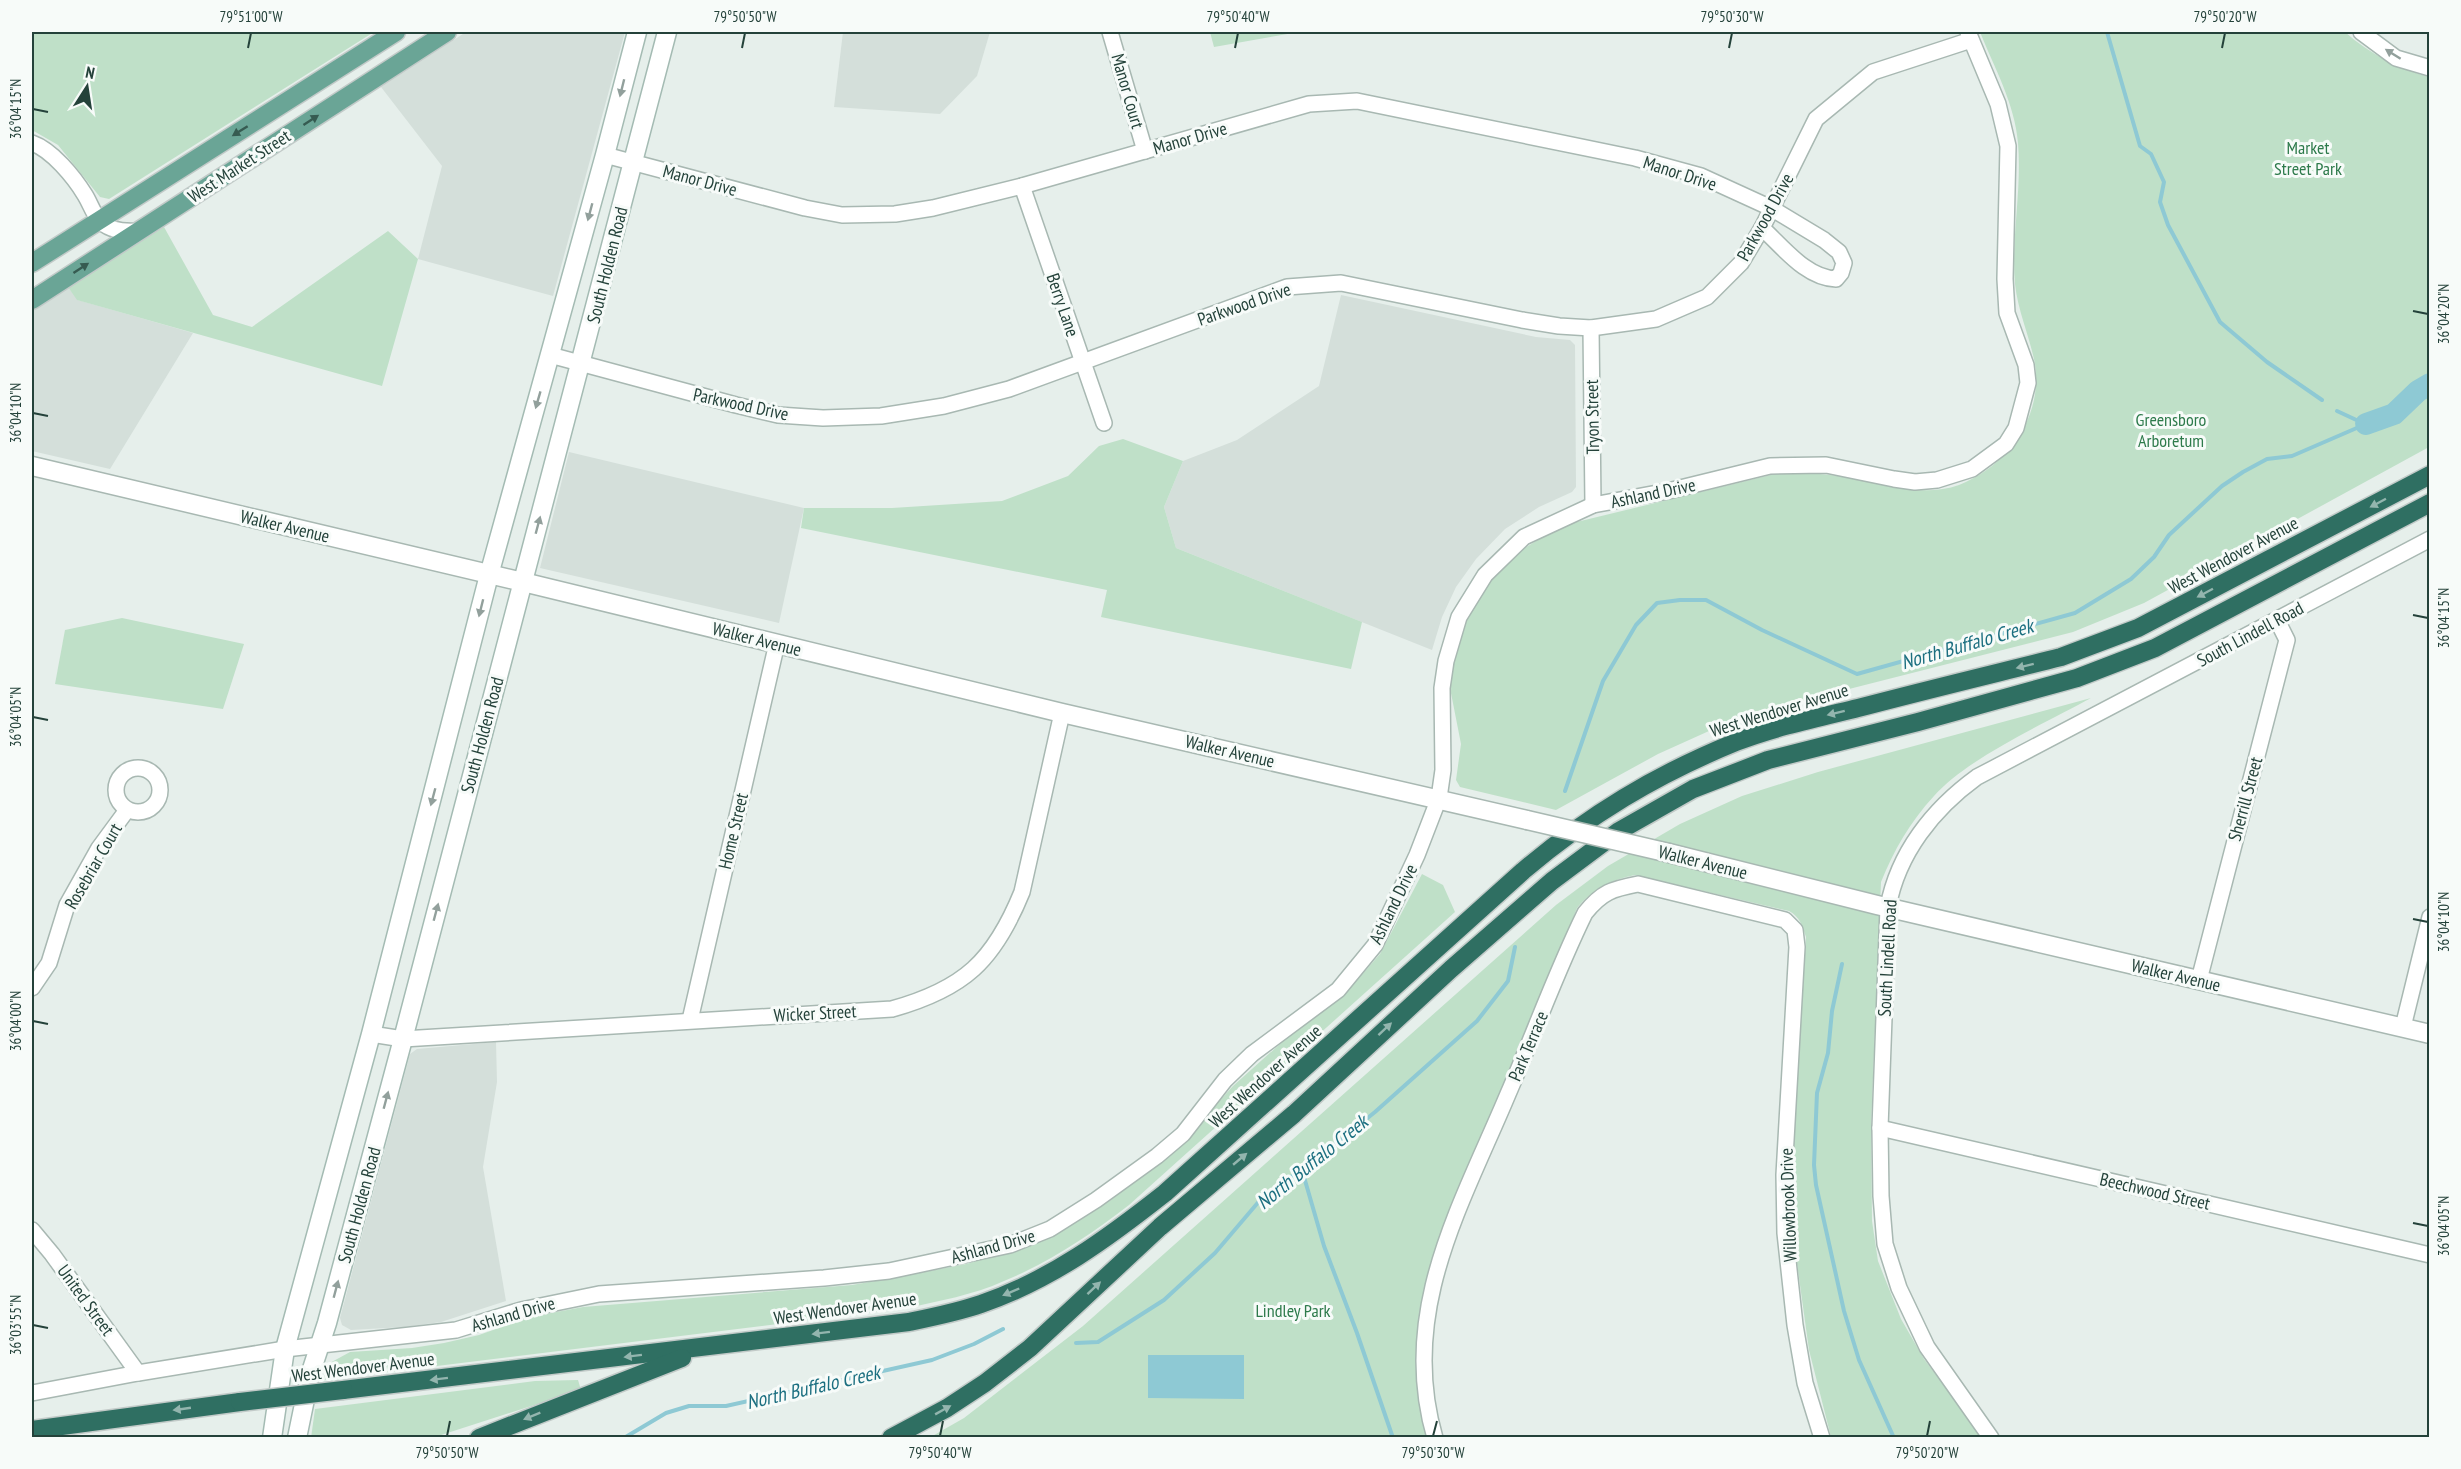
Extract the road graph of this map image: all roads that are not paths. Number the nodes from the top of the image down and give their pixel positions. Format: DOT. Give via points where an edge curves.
graph roads {
  1 [pos="396,32"];
  2 [pos="447,32"];
  3 [pos="637,32"];
  4 [pos="667,32"];
  5 [pos="1110,32"];
  6 [pos="2361,32"];
  7 [pos="1970,36"];
  8 [pos="2430,68"];
  9 [pos="32,143"];
  10 [pos="1145,151"];
  11 [pos="605,155"];
  12 [pos="633,162"];
  13 [pos="1022,186"];
  14 [pos="1772,208"];
  15 [pos="99,220"];
  16 [pos="1762,228"];
  17 [pos="138,231"];
  18 [pos="32,263"];
  19 [pos="32,300"];
  20 [pos="1591,328"];
  21 [pos="550,354"];
  22 [pos="1082,362"];
  23 [pos="582,363"];
  24 [pos="1104,423"];
  25 [pos="32,466"];
  26 [pos="2430,475"];
  27 [pos="2430,503"];
  28 [pos="1593,505"];
  29 [pos="2430,539"];
  30 [pos="489,574"];
  31 [pos="523,582"];
  32 [pos="2277,620"];
  33 [pos="777,643"];
  34 [pos="1062,713"];
  35 [pos="1439,798"];
  36 [pos="127,810"];
  37 [pos="1888,907"];
  38 [pos="2430,917"];
  39 [pos="1796,969"];
  40 [pos="2199,980"];
  41 [pos="32,988"];
  42 [pos="690,1020"];
  43 [pos="2403,1027"];
  44 [pos="371,1034"];
  45 [pos="2430,1034"];
  46 [pos="403,1039"];
  47 [pos="1880,1128"];
  48 [pos="32,1230"];
  49 [pos="2430,1255"];
  50 [pos="321,1345"];
  51 [pos="712,1347"];
  52 [pos="285,1349"];
  53 [pos="138,1373"];
  54 [pos="32,1393"];
  55 [pos="32,1430"];
  56 [pos="272,1437"];
  57 [pos="297,1437"];
  58 [pos="479,1437"];
  59 [pos="891,1437"];
  60 [pos="1435,1437"];
  61 [pos="1822,1437"];
  62 [pos="1991,1437"];
  1 -- 15 [label="main road, West Market Street, one-way"];
  17 -- 2 [label="main road, West Market Street, one-way"];
  3 -- 11 [label="main road, South Holden Road, one-way"];
  4 -- 12 [label="main road, South Holden Road"];
  5 -- 10 [label="street, Manor Court"];
  8 -- 6 [label="street, one-way" via="2396,58"];
  7 -- 14 [label="street, Parkwood Drive" via="1873,72 1816,119"];
  7 -- 28 [label="street, Ashland Drive" via="1998,104 2008,146 2007,313 2026,365 2028,383 2016,428 2006,444 1972,469 1937,480 1915,482 1826,465 1778,465"];
  9 -- 15 [label="street" via="66,168"];
  10 -- 13 [label="street, Manor Drive"];
  10 -- 14 [label="street, Manor Drive" via="1309,104 1357,101 1635,158 1701,176"];
  11 -- 12 [label="street, Manor Drive"];
  11 -- 21 [label="main road, South Holden Road, one-way"];
  12 -- 13 [label="street, Manor Drive" via="842,215 895,214 933,208"];
  12 -- 23 [label="main road, South Holden Road"];
  13 -- 22 [label="street, Berry Lane"];
  14 -- 16 [label="street, Parkwood Drive"];
  14 -- 16 [label="street, Manor Drive" via="1839,252 1844,263 1841,273 1836,279 1825,279 1809,271"];
  15 -- 17 [label="street" via="112,229"];
  15 -- 18 [label="main road, West Market Street"];
  16 -- 20 [label="street, Parkwood Drive" via="1741,263 1707,297 1656,319"];
  19 -- 17 [label="main road, West Market Street, one-way"];
  20 -- 22 [label="street, Parkwood Drive" via="1522,320 1341,283 1313,284 1287,287"];
  20 -- 28 [label="street, Tryon Street"];
  21 -- 23 [label="street, Parkwood Drive"];
  21 -- 30 [label="main road, South Holden Road, one-way"];
  22 -- 23 [label="street, Parkwood Drive" via="1009,389 944,406 881,416 824,418 778,415"];
  22 -- 24 [label="street, Berry Lane"];
  31 -- 23 [label="main road, South Holden Road, one-way"];
  25 -- 30 [label="main road, Walker Avenue"];
  26 -- 51 [label="highway, West Wendover Avenue, one-way" via="2138,628 2100,644 1739,741 1626,794 1532,864 1165,1193 1112,1235 1040,1279 979,1305 931,1317"];
  59 -- 27 [label="highway, one-way" via="946,1408 1030,1348 1160,1227 1294,1114 1552,881 1658,807 1768,760 2117,665"];
  28 -- 35 [label="street, Ashland Drive" via="1524,537 1485,575 1459,617 1442,688 1443,770"];
  29 -- 32 [label="street, South Lindell Road"];
  30 -- 31 [label="main road, Walker Avenue"];
  30 -- 44 [label="main road, South Holden Road, one-way"];
  31 -- 33 [label="main road, Walker Avenue"];
  46 -- 31 [label="main road, South Holden Road, one-way"];
  32 -- 37 [label="street, South Lindell Road" via="1953,794 1902,859"];
  32 -- 40 [label="street, Sherrill Street" via="2287,640"];
  33 -- 34 [label="main road, Walker Avenue"];
  33 -- 42 [label="street, Home Street"];
  34 -- 35 [label="main road, Walker Avenue"];
  34 -- 42 [label="street, Wicker Street" via="1022,892 1000,940 962,979 919,1001 892,1009"];
  35 -- 37 [label="main road, Walker Avenue, bridge"];
  35 -- 50 [label="street, Ashland Drive" via="1375,945 1338,990 1252,1054 1225,1080 1183,1134 1157,1156 1050,1229 1010,1245 889,1271 599,1294 530,1307 456,1330"];
  36 -- 41 [label="street, Rosebriar Court" via="99,848 67,905 49,963"];
  37 -- 40 [label="main road, Walker Avenue"];
  37 -- 47 [label="street, South Lindell Road"];
  38 -- 43 [label="street"];
  39 -- 60 [label="street, Park Terrace" via="1795,930 1785,920 1638,884 1614,889 1597,899 1585,914 1438,1260 1425,1329 1424,1377 1427,1412"];
  39 -- 61 [label="street, Willowbrook Drive" via="1784,1175 1785,1233 1805,1383"];
  40 -- 43 [label="main road, Walker Avenue"];
  42 -- 46 [label="street, Wicker Street"];
  43 -- 45 [label="main road, Walker Avenue"];
  44 -- 46 [label="street, Wicker Street"];
  44 -- 52 [label="main road, South Holden Road"];
  50 -- 46 [label="main road, South Holden Road, one-way"];
  47 -- 49 [label="street, Beechwood Street"];
  47 -- 62 [label="street, South Lindell Road" via="1885,1244 1899,1288 1927,1347"];
  48 -- 53 [label="street, United Street"];
  50 -- 52 [label="street, Ashland Drive"];
  50 -- 57 [label="main road, South Holden Road" via="310,1375"];
  51 -- 55 [label="highway, West Wendover Avenue, one-way, bridge"];
  51 -- 58 [label="highway, one-way"];
  52 -- 53 [label="street, Ashland Drive"];
  52 -- 56 [label="main road, South Holden Road"];
  53 -- 54 [label="street, Ashland Drive"];
}
